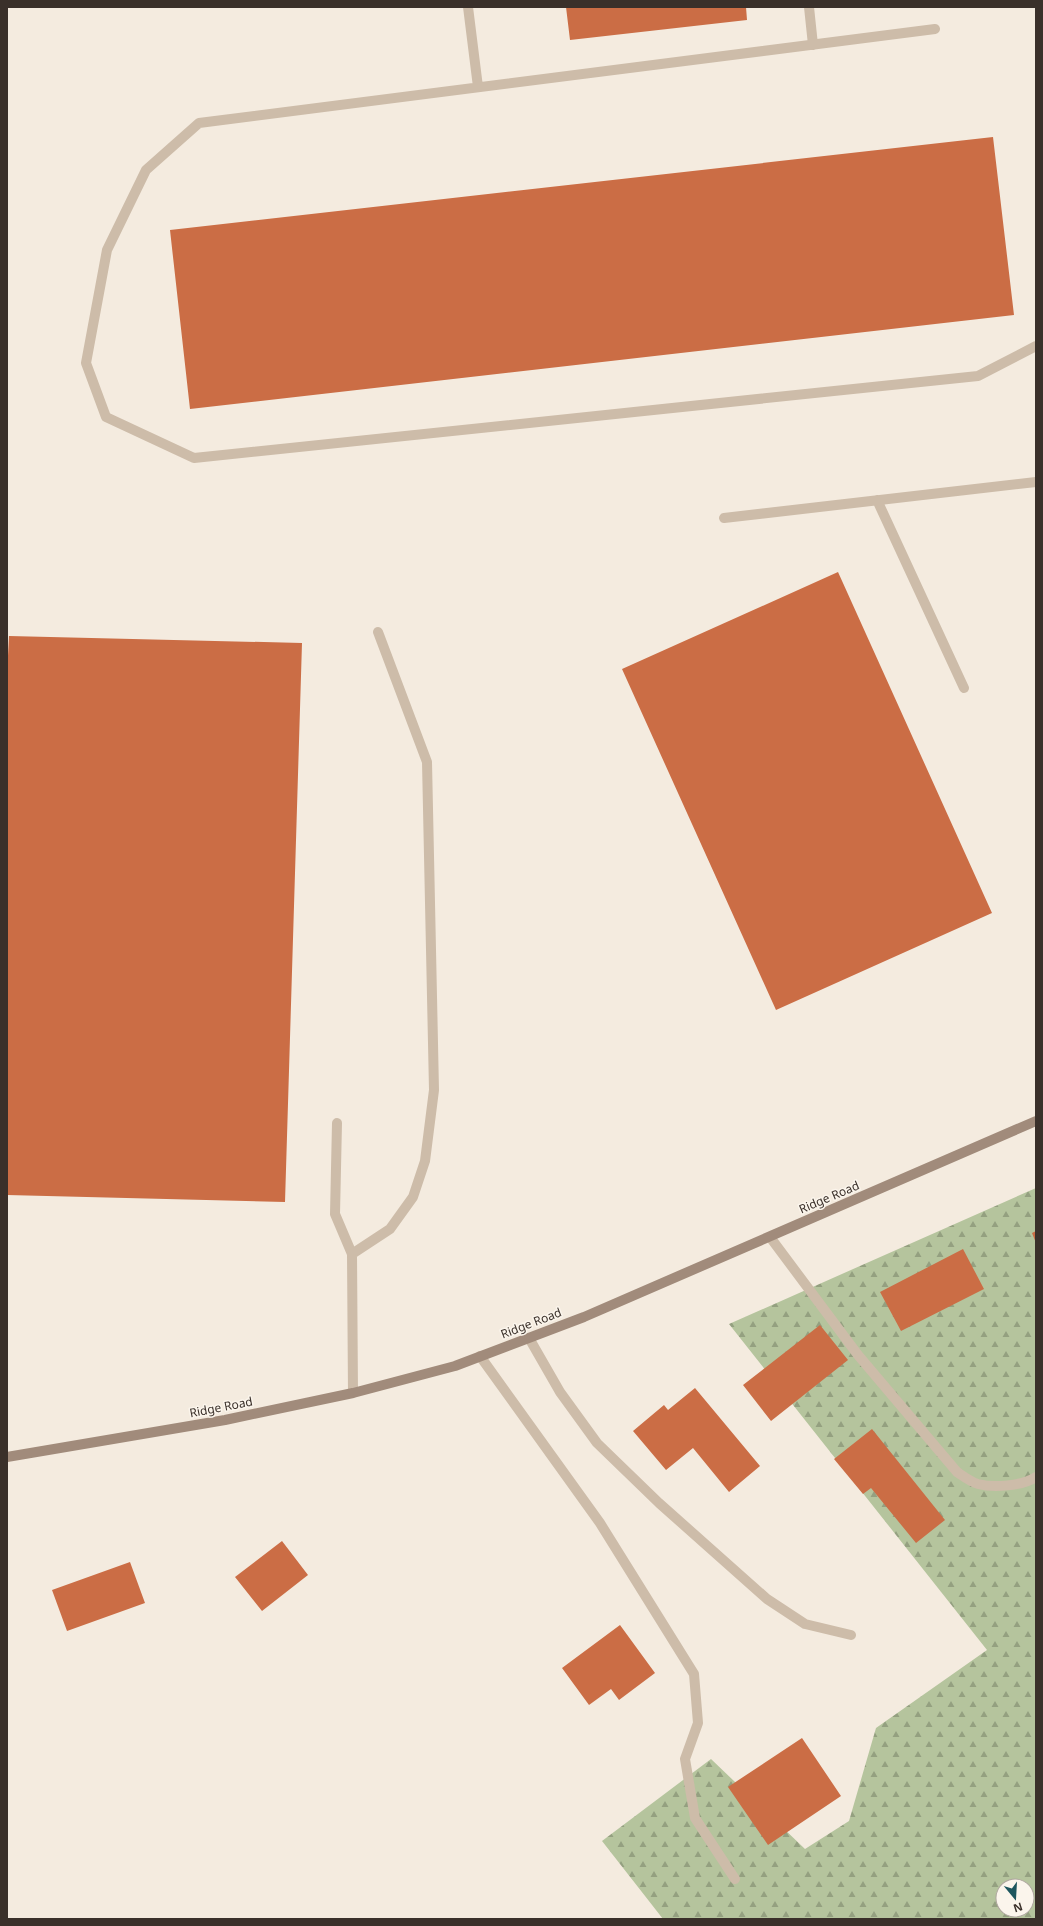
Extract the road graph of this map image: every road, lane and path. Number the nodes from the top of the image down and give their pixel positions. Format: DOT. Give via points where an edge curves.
graph roads {
  1 [pos="468,7"];
  2 [pos="809,7"];
  3 [pos="936,29"];
  4 [pos="814,45"];
  5 [pos="478,88"];
  6 [pos="1036,346"];
  7 [pos="1036,482"];
  8 [pos="878,500"];
  9 [pos="724,518"];
  10 [pos="378,632"];
  11 [pos="964,688"];
  12 [pos="1036,1121"];
  13 [pos="337,1123"];
  14 [pos="770,1236"];
  15 [pos="352,1254"];
  16 [pos="529,1338"];
  17 [pos="480,1356"];
  18 [pos="353,1393"];
  19 [pos="7,1457"];
  20 [pos="1036,1477"];
  21 [pos="851,1635"];
  22 [pos="735,1879"];
  1 -- 5 [label="lane"];
  2 -- 4 [label="lane"];
  3 -- 4 [label="lane"];
  4 -- 5 [label="lane"];
  5 -- 6 [label="lane" via="199,123 146,170 108,250 86,363 106,417 194,458 978,376"];
  7 -- 8 [label="lane"];
  8 -- 9 [label="lane"];
  8 -- 11 [label="lane"];
  10 -- 15 [label="lane" via="427,762 434,1090 425,1161 413,1197 390,1229"];
  12 -- 14 [label="street, Ridge Road"];
  13 -- 15 [label="lane" via="335,1214"];
  14 -- 16 [label="street, Ridge Road" via="584,1317"];
  14 -- 20 [label="lane" via="858,1355 957,1472 978,1484 999,1486 1030,1481"];
  15 -- 18 [label="lane"];
  16 -- 17 [label="street, Ridge Road"];
  16 -- 21 [label="lane" via="560,1392 597,1443 658,1503 767,1599 805,1624"];
  17 -- 18 [label="street, Ridge Road" via="456,1366"];
  17 -- 22 [label="lane" via="600,1523 694,1674 698,1723 685,1759 695,1818"];
  18 -- 19 [label="street, Ridge Road" via="225,1420"];
}
